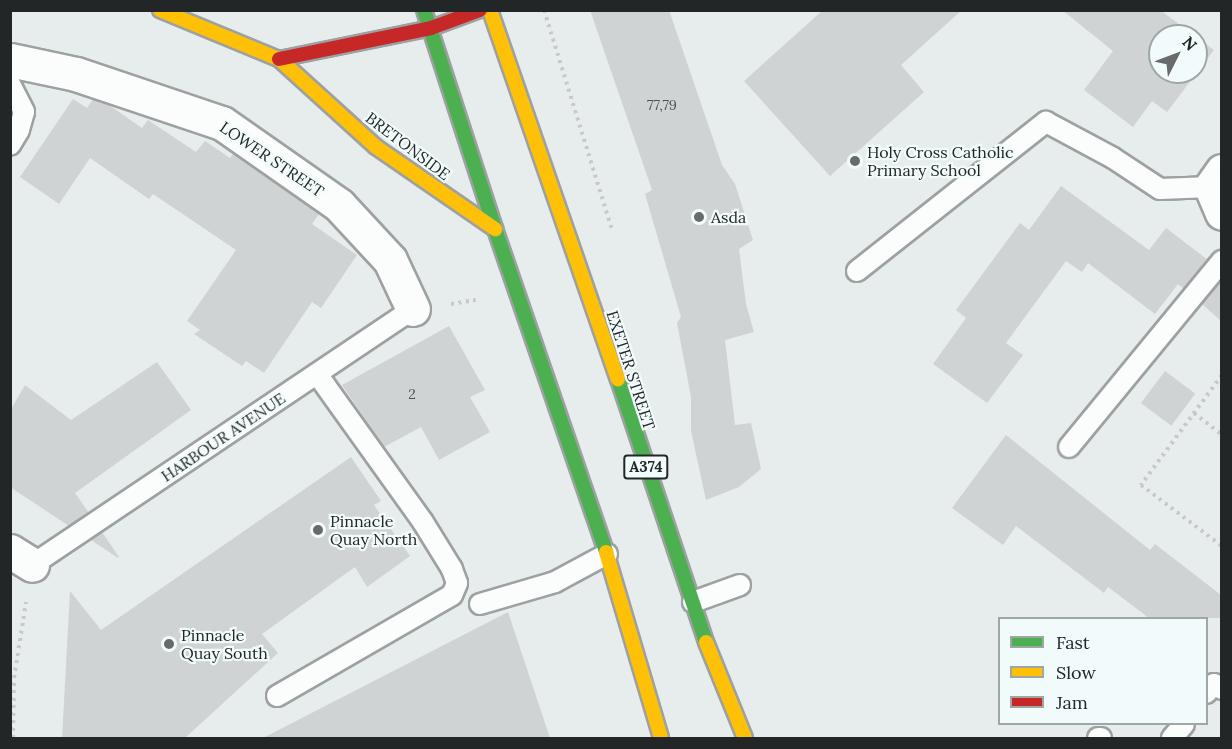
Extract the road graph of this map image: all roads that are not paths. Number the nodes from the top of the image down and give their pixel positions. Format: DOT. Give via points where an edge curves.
graph roads {
  1 [pos="160,10"];
  2 [pos="424,10"];
  3 [pos="480,10"];
  4 [pos="490,10"];
  5 [pos="431,28"];
  6 [pos="279,59"];
  7 [pos="10,60"];
  8 [pos="10,84"];
  9 [pos="10,145"];
  10 [pos="1218,190"];
  11 [pos="495,229"];
  12 [pos="1221,261"];
  13 [pos="857,271"];
  14 [pos="413,309"];
  15 [pos="317,374"];
  16 [pos="1069,447"];
  17 [pos="607,554"];
  18 [pos="21,558"];
  19 [pos="740,585"];
  20 [pos="693,602"];
  21 [pos="480,604"];
  22 [pos="717,674"];
  23 [pos="1221,689"];
  24 [pos="1208,691"];
  25 [pos="277,696"];
  26 [pos="719,714"];
  27 [pos="1182,725"];
  28 [pos="662,738"];
  29 [pos="745,738"];
  30 [pos="1172,738"];
  1 -- 6 [label="main road, BRETONSIDE"];
  2 -- 5 [label="main road"];
  3 -- 5 [label="main road"];
  4 -- 20 [label="main road, EXETER STREET / A374"];
  5 -- 6 [label="main road"];
  5 -- 11 [label="main road"];
  6 -- 11 [label="main road, BRETONSIDE" via="376,147"];
  7 -- 14 [label="street, LOWER STREET" via="76,74 222,123 339,205 390,260"];
  8 -- 9 [label="lane" via="24,112"];
  10 -- 13 [label="lane" via="1160,189 1046,122"];
  11 -- 17 [label="main road"];
  12 -- 16 [label="lane"];
  14 -- 15 [label="lane, HARBOUR AVENUE"];
  15 -- 18 [label="lane, HARBOUR AVENUE"];
  15 -- 25 [label="lane" via="423,522 457,583 452,595"];
  17 -- 21 [label="lane" via="555,582"];
  17 -- 28 [label="main road"];
  19 -- 20 [label="lane"];
  20 -- 22 [label="main road, EXETER STREET / A374"];
  22 -- 26 [label="main road"];
  22 -- 29 [label="main road, EXETER STREET / A374"];
  23 -- 24 [label="lane" via="1214,684"];
  27 -- 30 [label="lane"];
}
